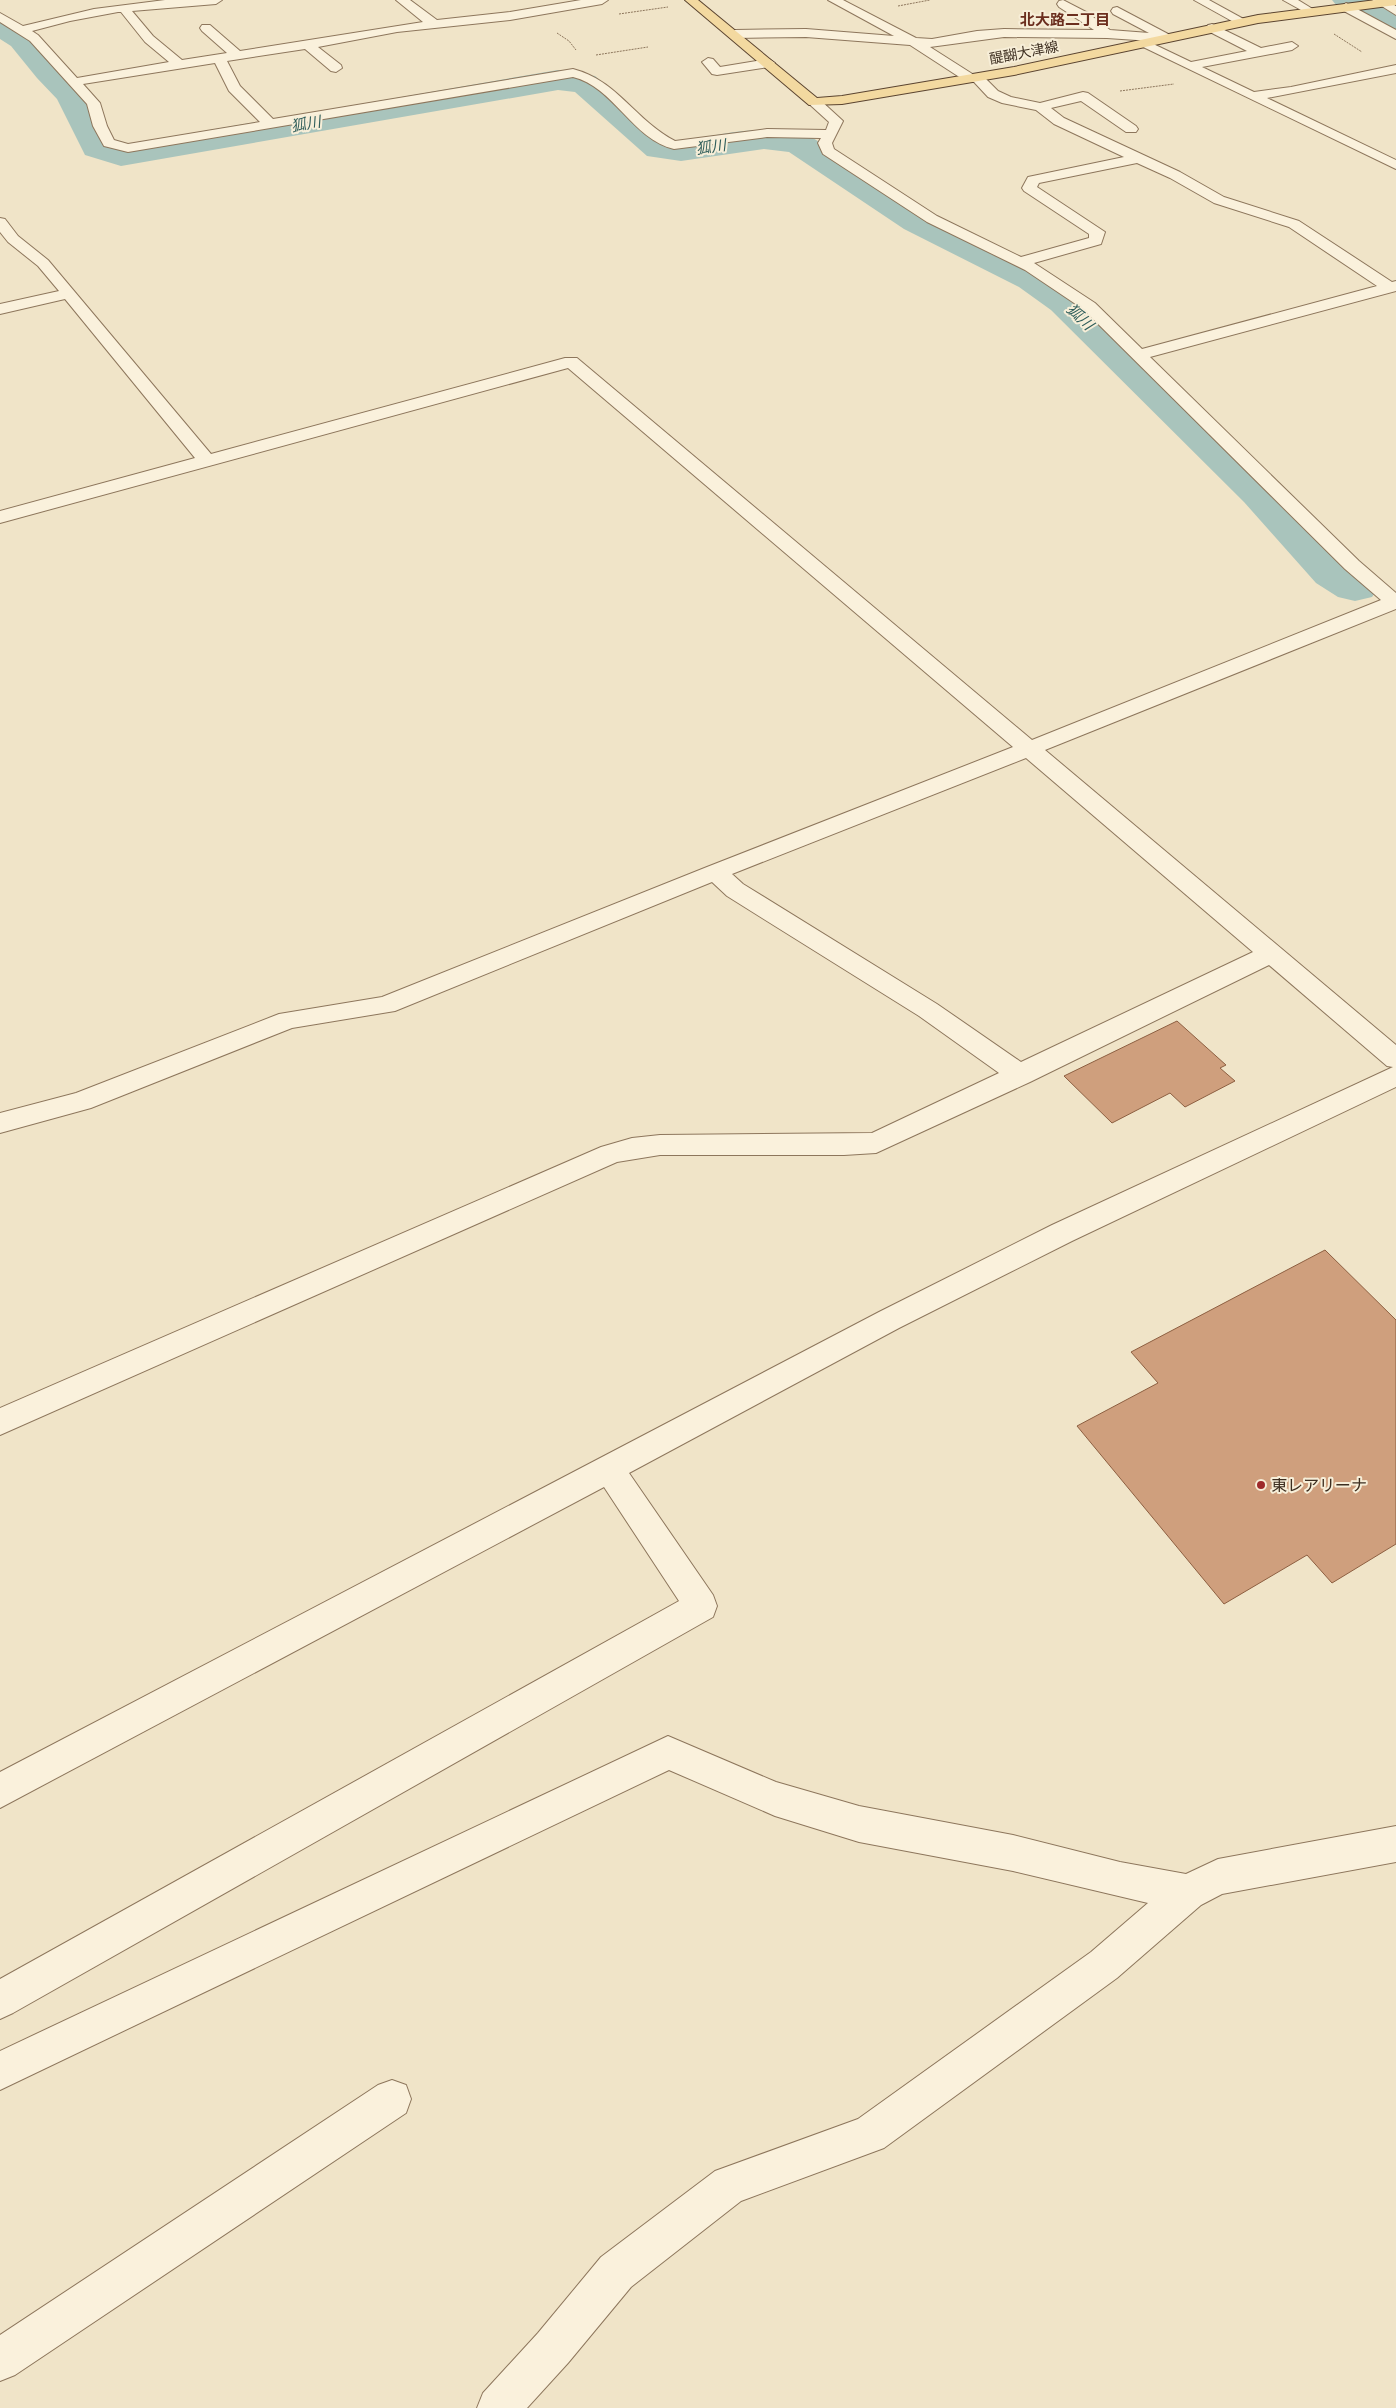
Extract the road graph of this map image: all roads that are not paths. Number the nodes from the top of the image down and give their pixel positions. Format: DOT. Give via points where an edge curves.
graph roads {
  1 [pos="216,0"];
  2 [pos="402,0"];
  3 [pos="602,0"];
  4 [pos="691,0"];
  5 [pos="834,0"];
  6 [pos="1200,0"];
  7 [pos="1289,0"];
  8 [pos="1396,1"];
  9 [pos="1364,3"];
  10 [pos="1063,4"];
  11 [pos="539,5"];
  12 [pos="117,6"];
  13 [pos="1117,11"];
  14 [pos="1310,11"];
  15 [pos="1396,11"];
  16 [pos="0,17"];
  17 [pos="1027,22"];
  18 [pos="1243,22"];
  19 [pos="433,24"];
  20 [pos="206,28"];
  21 [pos="1212,28"];
  22 [pos="22,30"];
  23 [pos="1043,33"];
  24 [pos="735,34"];
  25 [pos="1107,34"];
  26 [pos="1396,35"];
  27 [pos="1166,38"];
  28 [pos="913,43"];
  29 [pos="1143,44"];
  30 [pos="308,45"];
  31 [pos="1292,46"];
  32 [pos="1260,53"];
  33 [pos="238,55"];
  34 [pos="219,58"];
  35 [pos="708,62"];
  36 [pos="769,63"];
  37 [pos="179,64"];
  38 [pos="1190,66"];
  39 [pos="336,68"];
  40 [pos="1396,69"];
  41 [pos="974,78"];
  42 [pos="74,82"];
  43 [pos="1252,96"];
  44 [pos="814,102"];
  45 [pos="1040,108"];
  46 [pos="271,125"];
  47 [pos="1131,129"];
  48 [pos="830,134"];
  49 [pos="1139,158"];
  50 [pos="1396,165"];
  51 [pos="0,222"];
  52 [pos="1019,262"];
  53 [pos="1392,286"];
  54 [pos="69,294"];
  55 [pos="0,309"];
  56 [pos="1138,355"];
  57 [pos="205,460"];
  58 [pos="0,517"];
  59 [pos="1395,603"];
  60 [pos="1029,749"];
  61 [pos="715,872"];
  62 [pos="1270,954"];
  63 [pos="1396,1059"];
  64 [pos="1021,1075"];
  65 [pos="1396,1076"];
  66 [pos="0,1124"];
  67 [pos="0,1422"];
  68 [pos="608,1467"];
  69 [pos="0,1791"];
  70 [pos="1396,1844"];
  71 [pos="1188,1892"];
  72 [pos="0,2000"];
  73 [pos="0,2071"];
  74 [pos="392,2099"];
  75 [pos="0,2360"];
  76 [pos="498,2408"];
  1 -- 12 [label="street" via="162,6"];
  2 -- 19 [label="street"];
  3 -- 11 [label="street" via="553,8"];
  4 -- 24 [label="main road"];
  5 -- 28 [label="street"];
  6 -- 18 [label="street"];
  7 -- 14 [label="street"];
  8 -- 9 [label="main road, 醍醐大津線"];
  9 -- 14 [label="main road, 醍醐大津線"];
  9 -- 15 [label="street"];
  9 -- 26 [label="street"];
  10 -- 25 [label="street"];
  11 -- 19 [label="street" via="501,17"];
  12 -- 22 [label="street"];
  12 -- 37 [label="street"];
  13 -- 27 [label="street"];
  14 -- 18 [label="main road, 醍醐大津線"];
  16 -- 22 [label="street"];
  17 -- 23 [label="street"];
  18 -- 21 [label="main road, 醍醐大津線"];
  19 -- 30 [label="street"];
  20 -- 33 [label="street"];
  21 -- 27 [label="main road, 醍醐大津線"];
  21 -- 32 [label="street"];
  22 -- 42 [label="street" via="34,38"];
  23 -- 25 [label="street"];
  23 -- 28 [label="street" via="989,33 944,42"];
  24 -- 28 [label="street" via="806,33"];
  24 -- 36 [label="main road"];
  25 -- 27 [label="street"];
  27 -- 29 [label="main road, 醍醐大津線"];
  28 -- 41 [label="street"];
  29 -- 38 [label="street"];
  29 -- 41 [label="main road, 醍醐大津線"];
  30 -- 33 [label="street"];
  30 -- 39 [label="street"];
  31 -- 32 [label="street"];
  32 -- 38 [label="street"];
  33 -- 34 [label="street"];
  34 -- 37 [label="street"];
  34 -- 46 [label="street" via="234,88"];
  35 -- 36 [label="street" via="717,71"];
  36 -- 44 [label="main road"];
  37 -- 42 [label="street"];
  38 -- 43 [label="street"];
  40 -- 43 [label="street"];
  41 -- 44 [label="main road, 醍醐大津線"];
  41 -- 45 [label="street" via="993,94"];
  42 -- 46 [label="street" via="93,103 100,126 110,143 118,147 141,147"];
  43 -- 50 [label="street"];
  44 -- 48 [label="street" via="836,121"];
  45 -- 47 [label="street" via="1083,96"];
  45 -- 49 [label="street" via="1059,121"];
  46 -- 48 [label="street" via="573,73 589,77 602,86 630,114 674,145 767,133"];
  48 -- 52 [label="street" via="825,143 828,150 868,178 932,219"];
  49 -- 52 [label="street" via="1033,180 1028,188 1097,232 1096,241"];
  49 -- 53 [label="street" via="1219,200 1294,224"];
  51 -- 54 [label="street"];
  52 -- 56 [label="street" via="1089,306"];
  53 -- 56 [label="street"];
  54 -- 55 [label="street"];
  54 -- 57 [label="street"];
  56 -- 59 [label="street" via="1352,565"];
  57 -- 58 [label="street"];
  57 -- 60 [label="street" via="571,362"];
  59 -- 60 [label="street"];
  60 -- 61 [label="street"];
  60 -- 62 [label="street"];
  61 -- 64 [label="street" via="735,890 928,1010"];
  61 -- 66 [label="street" via="386,1005 288,1020 82,1101"];
  62 -- 63 [label="street"];
  62 -- 64 [label="street"];
  64 -- 67 [label="street" via="876,1143 844,1146 660,1145 610,1154"];
  65 -- 68 [label="street" via="1062,1233"];
  68 -- 69 [label="street"];
  68 -- 72 [label="street" via="701,1606"];
  70 -- 71 [label="street" via="1218,1877"];
  71 -- 73 [label="street" via="1120,1880 1014,1853 859,1824 775,1799 668,1753"];
  71 -- 76 [label="street" via="1104,1965 870,2134 729,2185 616,2272"];
  74 -- 75 [label="street"];
}
